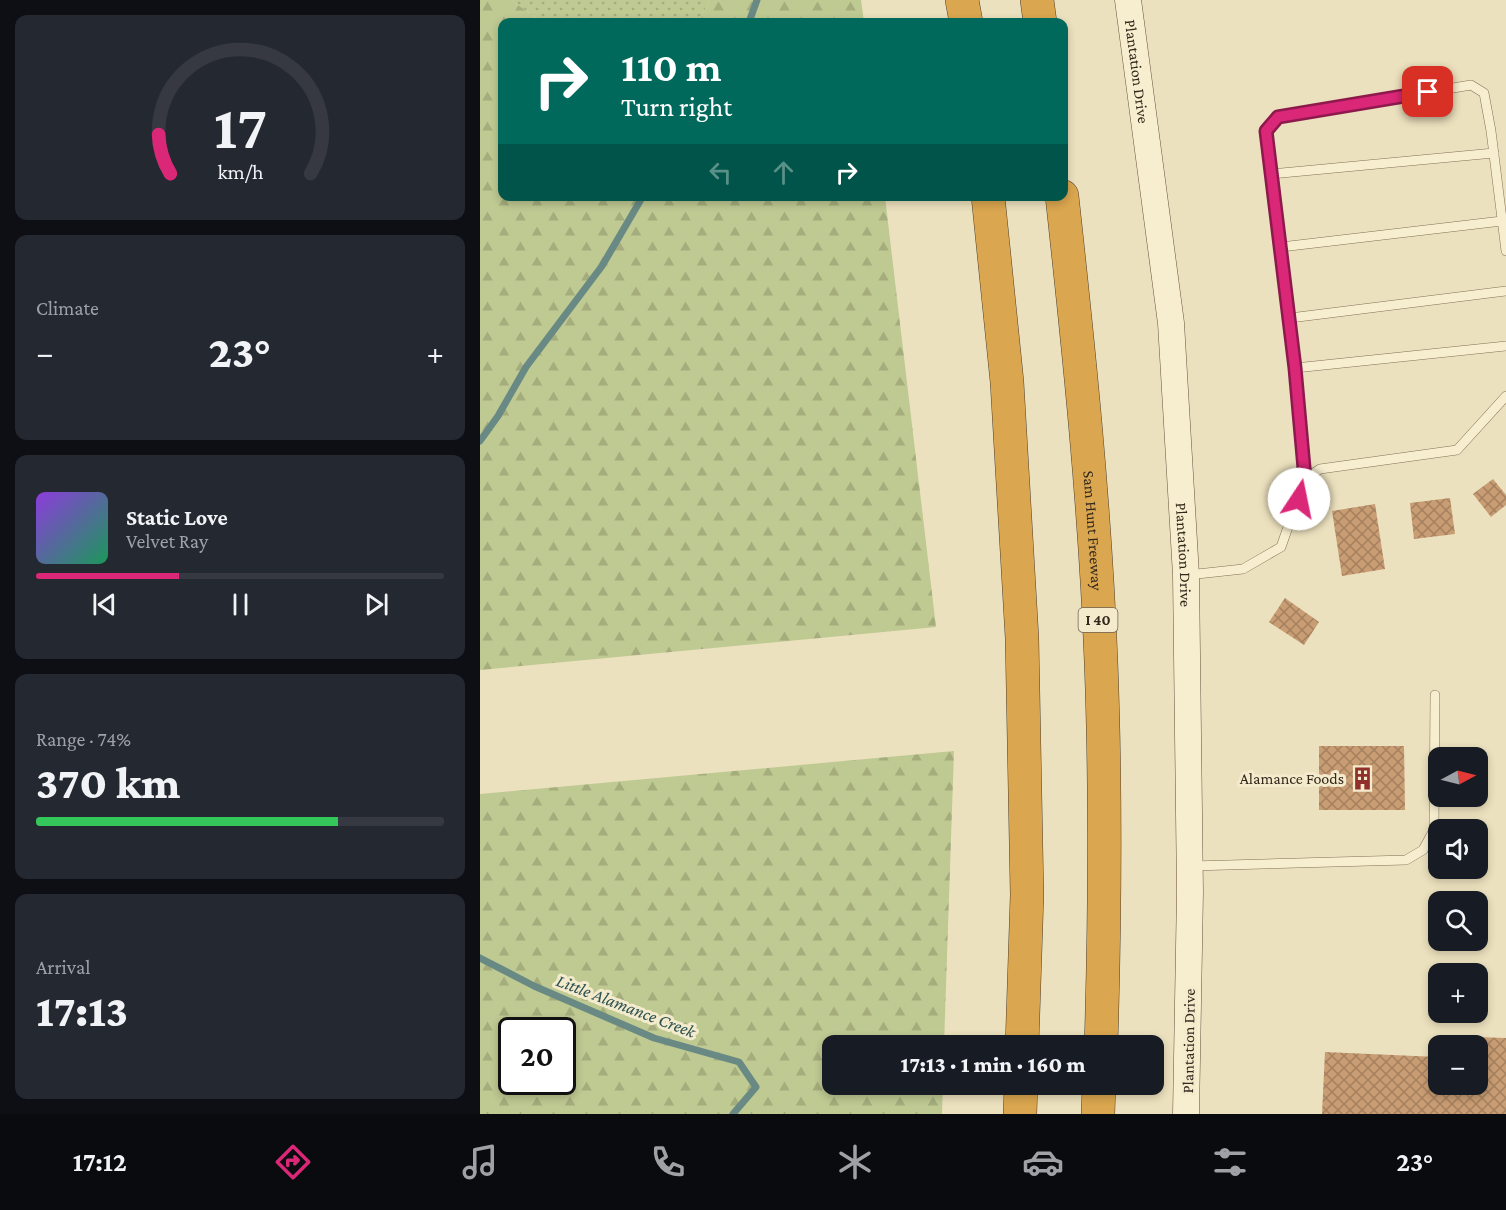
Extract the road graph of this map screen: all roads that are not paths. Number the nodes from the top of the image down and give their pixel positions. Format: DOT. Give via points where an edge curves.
graph roads {
  1 [pos="962,0"];
  2 [pos="1037,0"];
  3 [pos="1128,0"];
  4 [pos="965,18"];
  5 [pos="1039,18"];
  6 [pos="1494,153"];
  7 [pos="1271,174"];
  8 [pos="989,201"];
  9 [pos="1062,201"];
  10 [pos="1502,220"];
  11 [pos="1281,247"];
  12 [pos="1506,251"];
  13 [pos="1506,291"];
  14 [pos="1290,318"];
  15 [pos="1506,346"];
  16 [pos="1295,368"];
  17 [pos="1506,396"];
  18 [pos="1305,479"];
  19 [pos="1186,575"];
  20 [pos="1435,695"];
  21 [pos="1190,866"];
  22 [pos="1022,1035"];
  23 [pos="1101,1035"];
  24 [pos="1021,1095"];
  25 [pos="1099,1095"];
  26 [pos="1020,1114"];
  27 [pos="1098,1114"];
  28 [pos="1186,1114"];
  1 -- 4 [label="highway"];
  2 -- 5 [label="highway"];
  3 -- 19 [label="street, Plantation Drive" via="1171,322"];
  6 -- 7 [label="lane"];
  6 -- 7 [label="lane" via="1484,93 1471,85 1278,117 1266,131"];
  6 -- 10 [label="lane"];
  7 -- 11 [label="lane"];
  8 -- 22 [label="highway" via="1007,382 1022,638 1027,895"];
  9 -- 23 [label="highway, Sam Hunt Freeway / I 40" via="1090,485 1101,661"];
  10 -- 11 [label="lane"];
  10 -- 12 [label="lane"];
  11 -- 14 [label="lane"];
  13 -- 14 [label="lane"];
  14 -- 16 [label="lane"];
  15 -- 16 [label="lane"];
  16 -- 18 [label="lane"];
  17 -- 18 [label="lane" via="1457,450 1320,469"];
  18 -- 19 [label="lane" via="1281,547 1243,569"];
  19 -- 21 [label="street, Plantation Drive"];
  20 -- 21 [label="lane" via="1434,830 1423,850 1406,860"];
  21 -- 28 [label="street, Plantation Drive"];
  24 -- 26 [label="highway"];
  25 -- 27 [label="highway"];
}
